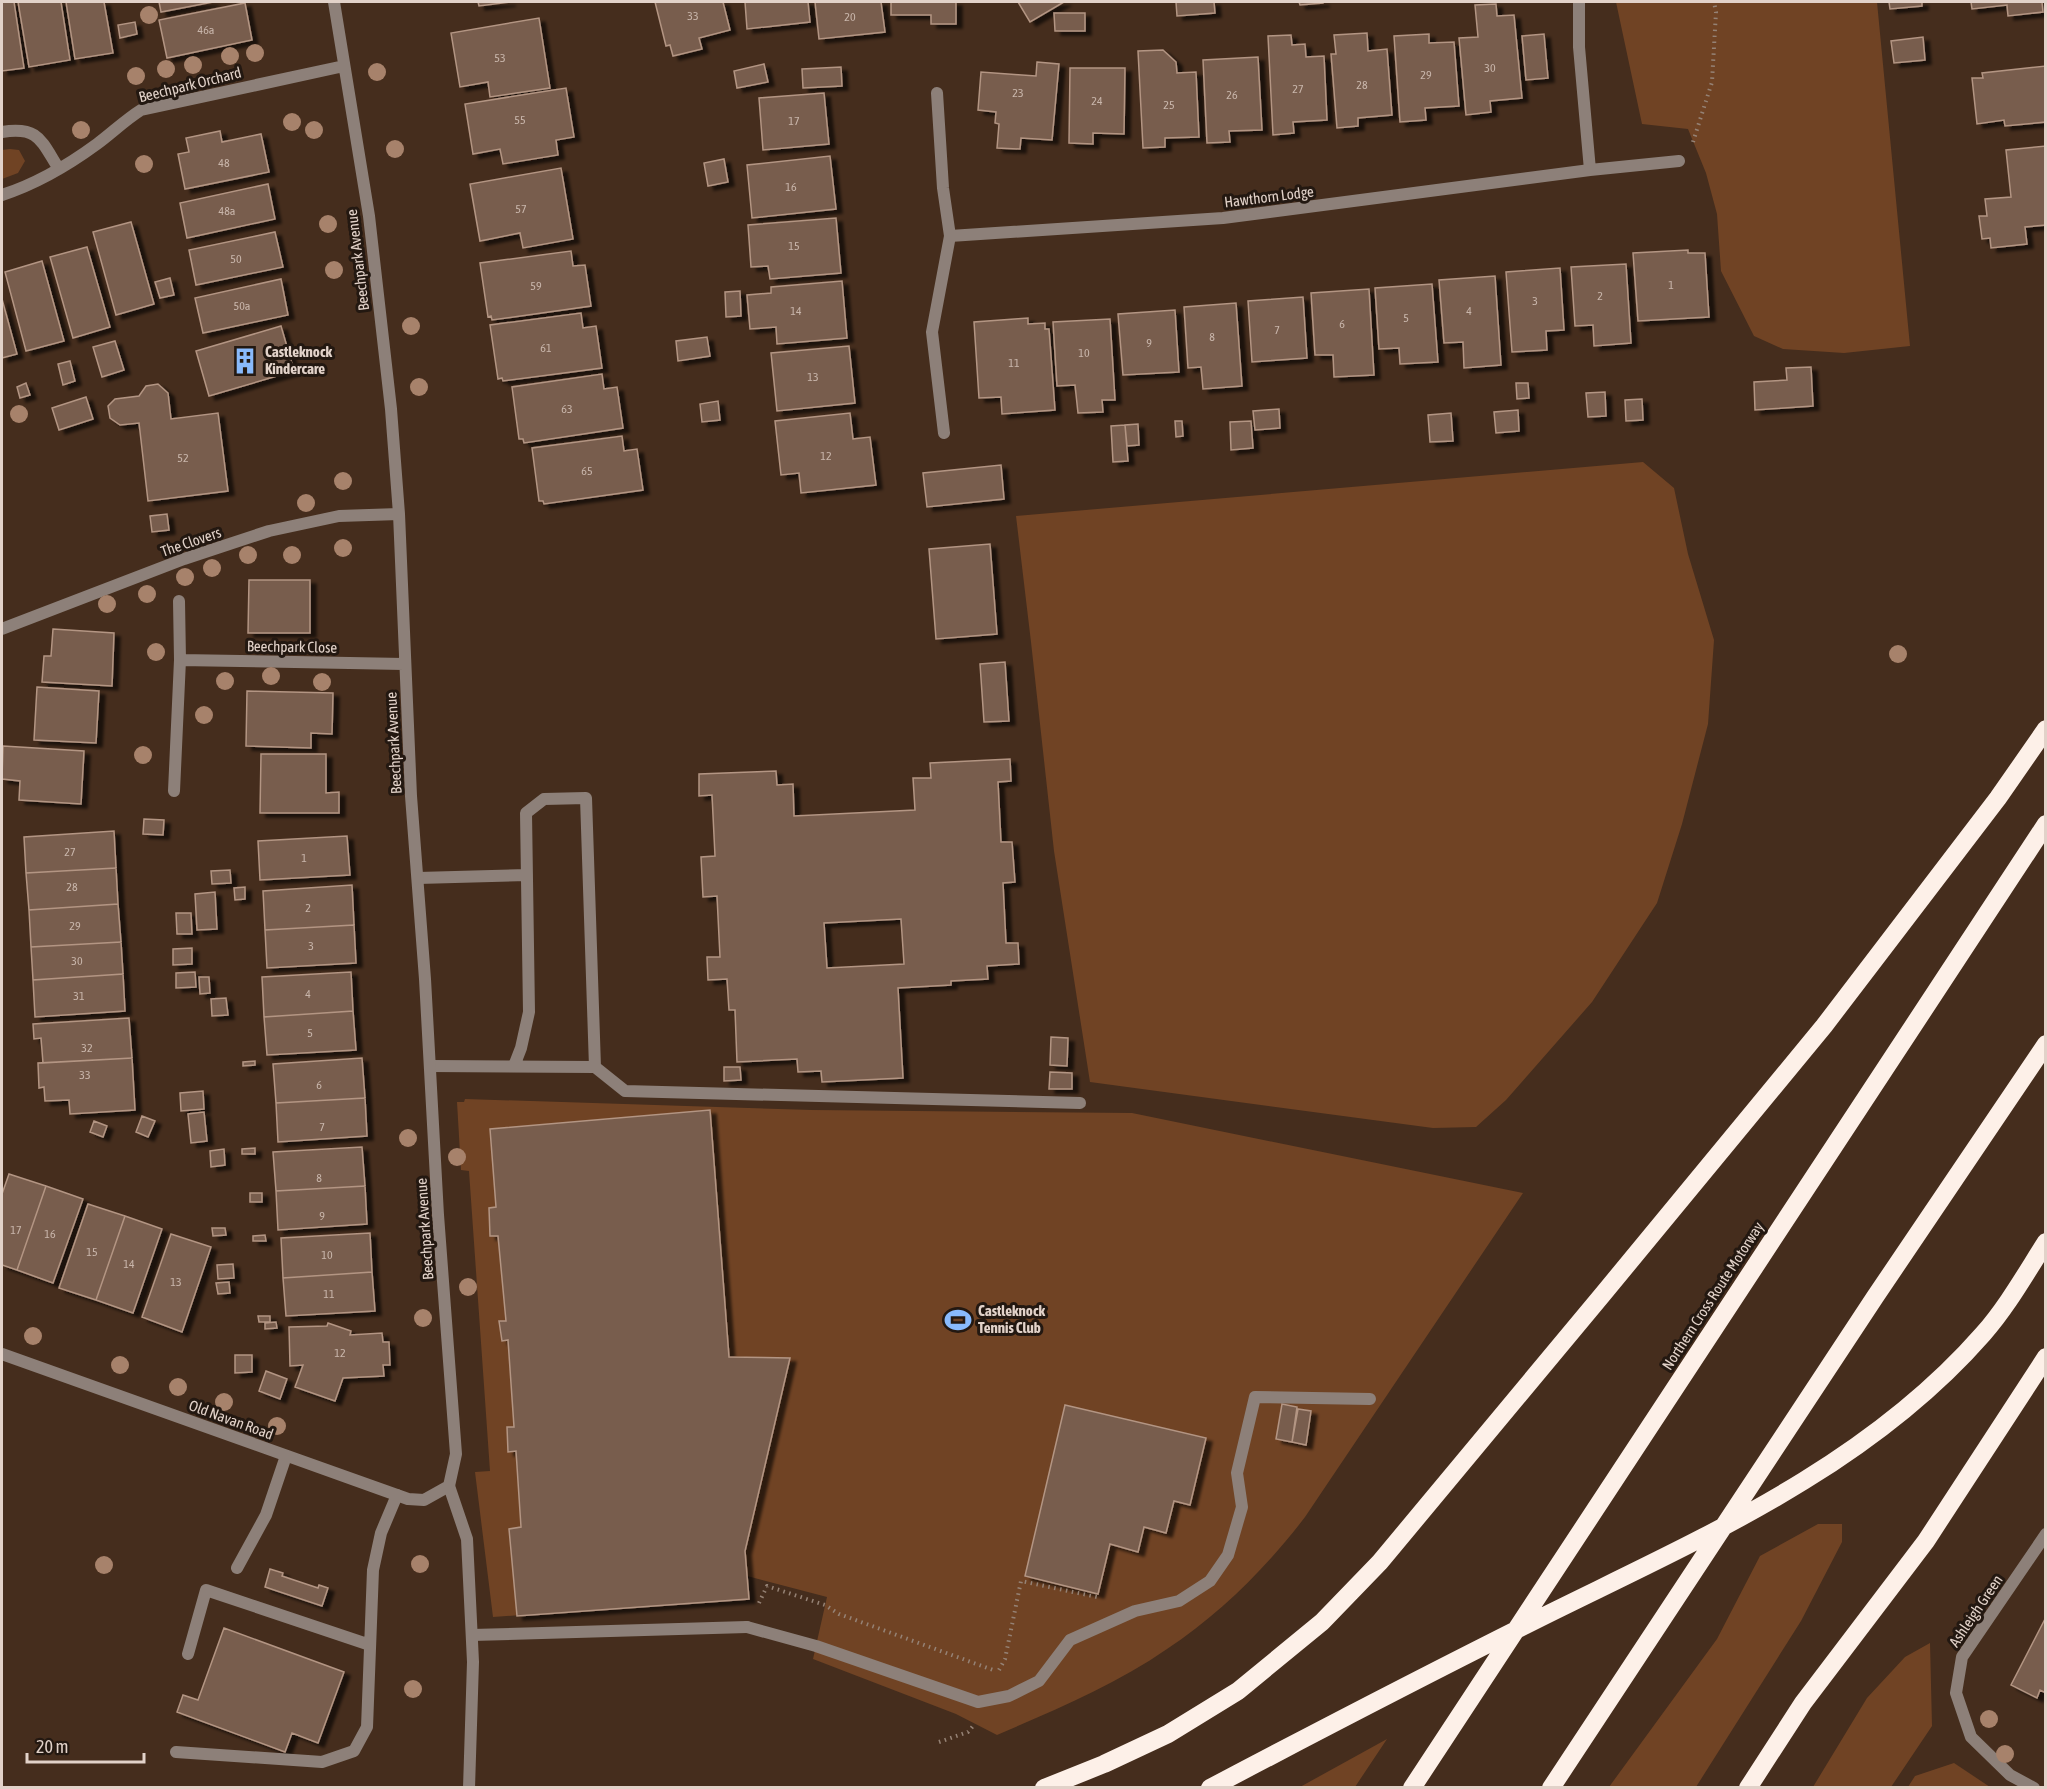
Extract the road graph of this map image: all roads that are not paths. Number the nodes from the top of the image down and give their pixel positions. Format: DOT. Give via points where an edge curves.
graph roads {
  1 [pos="334,2"];
  2 [pos="1579,2"];
  3 [pos="344,66"];
  4 [pos="937,93"];
  5 [pos="2,132"];
  6 [pos="1678,161"];
  7 [pos="59,169"];
  8 [pos="1590,170"];
  9 [pos="2,195"];
  10 [pos="950,236"];
  11 [pos="945,433"];
  12 [pos="399,514"];
  13 [pos="179,601"];
  14 [pos="2,629"];
  15 [pos="180,660"];
  16 [pos="404,664"];
  17 [pos="2046,729"];
  18 [pos="174,791"];
  19 [pos="2046,824"];
  20 [pos="527,875"];
  21 [pos="418,878"];
  22 [pos="2046,1044"];
  23 [pos="430,1066"];
  24 [pos="514,1066"];
  25 [pos="595,1067"];
  26 [pos="1080,1103"];
  27 [pos="2046,1242"];
  28 [pos="2,1354"];
  29 [pos="2046,1357"];
  30 [pos="1370,1399"];
  31 [pos="286,1456"];
  32 [pos="448,1486"];
  33 [pos="397,1495"];
  34 [pos="2046,1534"];
  35 [pos="237,1568"];
  36 [pos="472,1635"];
  37 [pos="370,1645"];
  38 [pos="188,1654"];
  39 [pos="176,1752"];
  40 [pos="469,1788"];
  41 [pos="1044,1788"];
  42 [pos="1210,1788"];
  43 [pos="1412,1788"];
  44 [pos="1551,1788"];
  45 [pos="1748,1788"];
  46 [pos="2034,1788"];
  1 -- 3 [label="street, Beechpark Avenue"];
  2 -- 8 [label="street"];
  3 -- 7 [label="street, Beechpark Orchard" via="141,110"];
  3 -- 12 [label="street, Beechpark Avenue" via="369,216"];
  4 -- 10 [label="street"];
  5 -- 7 [label="street" via="26,130 37,136"];
  6 -- 8 [label="street, Hawthorn Lodge"];
  7 -- 9 [label="street, Beechpark Orchard" via="26,188"];
  8 -- 10 [label="street, Hawthorn Lodge" via="1223,218"];
  10 -- 11 [label="street" via="932,332"];
  12 -- 14 [label="street, The Clovers" via="339,516 269,531 184,559"];
  12 -- 16 [label="street, Beechpark Avenue"];
  13 -- 15 [label="street"];
  15 -- 16 [label="street, Beechpark Close"];
  15 -- 18 [label="street"];
  16 -- 21 [label="street, Beechpark Avenue"];
  17 -- 41 [label="highway" via="1824,1026 1380,1562 1322,1622 1238,1691 1168,1734"];
  19 -- 43 [label="highway, Northern Cross Route Motorway"];
  20 -- 21 [label="street"];
  20 -- 24 [label="street" via="530,1012"];
  20 -- 25 [label="street" via="526,813 544,799 586,798"];
  21 -- 23 [label="street, Beechpark Avenue"];
  22 -- 44 [label="highway"];
  23 -- 24 [label="street"];
  23 -- 32 [label="street, Beechpark Avenue" via="456,1454"];
  24 -- 25 [label="street"];
  25 -- 26 [label="street" via="625,1091"];
  27 -- 42 [label="highway" via="1984,1334 1895,1417 1809,1479"];
  28 -- 31 [label="street, Old Navan Road"];
  29 -- 45 [label="highway" via="1926,1541 1803,1703"];
  30 -- 36 [label="street" via="1255,1397 1237,1473 1242,1507 1228,1555 1210,1581 1179,1601 1135,1611 1070,1640 1039,1681 1009,1696 978,1702 816,1646 747,1627"];
  31 -- 33 [label="street, Old Navan Road"];
  31 -- 35 [label="street" via="266,1515"];
  32 -- 33 [label="street, Old Navan Road" via="424,1500"];
  32 -- 36 [label="street" via="467,1539"];
  33 -- 37 [label="street" via="376,1549"];
  34 -- 46 [label="street, Ashleigh Green" via="1962,1657 1956,1693 1971,1737 2010,1775"];
  36 -- 40 [label="street"];
  37 -- 38 [label="street" via="206,1590"];
  37 -- 39 [label="street" via="367,1727 354,1751 322,1762"];
}
